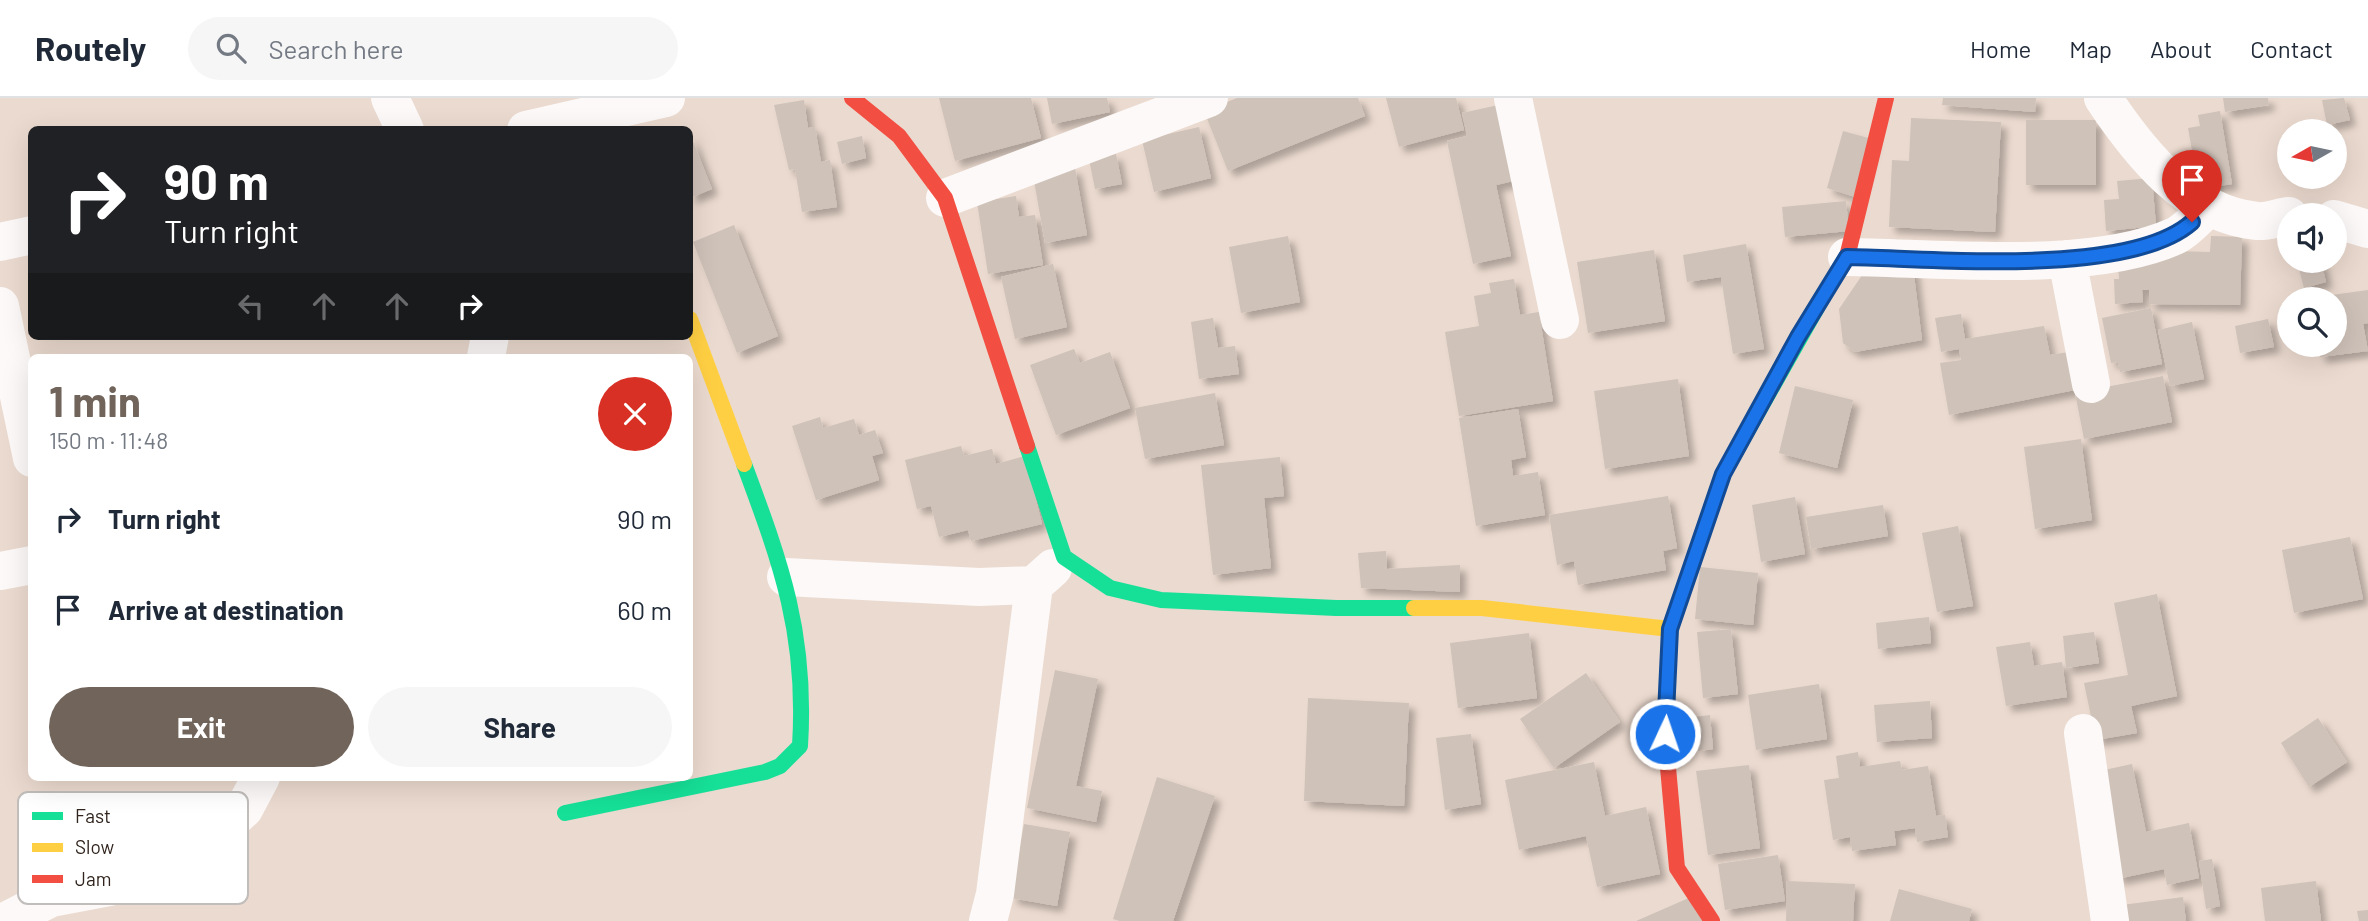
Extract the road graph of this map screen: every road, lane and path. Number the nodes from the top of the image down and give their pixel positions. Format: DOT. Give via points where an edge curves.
graph roads {
  1 [pos="390,98"];
  2 [pos="666,98"];
  3 [pos="852,98"];
  4 [pos="1209,98"];
  5 [pos="1513,98"];
  6 [pos="1886,98"];
  7 [pos="2102,98"];
  8 [pos="612,113"];
  9 [pos="403,126"];
  10 [pos="546,126"];
  11 [pos="945,198"];
  12 [pos="2207,209"];
  13 [pos="2277,218"];
  14 [pos="2347,223"];
  15 [pos="2368,229"];
  16 [pos="28,236"];
  17 [pos="0,242"];
  18 [pos="1847,257"];
  19 [pos="2067,259"];
  20 [pos="0,306"];
  21 [pos="1560,320"];
  22 [pos="693,327"];
  23 [pos="2091,384"];
  24 [pos="28,439"];
  25 [pos="1064,557"];
  26 [pos="28,566"];
  27 [pos="0,571"];
  28 [pos="786,577"];
  29 [pos="1034,585"];
  30 [pos="1670,629"];
  31 [pos="2082,733"];
  32 [pos="259,781"];
  33 [pos="248,801"];
  34 [pos="565,813"];
  35 [pos="39,904"];
  36 [pos="6,921"];
  37 [pos="988,921"];
  38 [pos="1712,921"];
  39 [pos="2110,921"];
  1 -- 9 [label="street"];
  2 -- 8 [label="street"];
  3 -- 11 [label="street" via="899,136"];
  4 -- 11 [label="street"];
  5 -- 21 [label="street"];
  6 -- 18 [label="street"];
  7 -- 12 [label="street" via="2136,148"];
  8 -- 10 [label="street"];
  11 -- 25 [label="street"];
  12 -- 13 [label="street" via="2259,222"];
  12 -- 19 [label="street" via="2177,236 2139,248"];
  14 -- 15 [label="street"];
  16 -- 17 [label="street"];
  18 -- 19 [label="street"];
  18 -- 30 [label="street" via="1723,474"];
  19 -- 23 [label="street"];
  20 -- 24 [label="street"];
  22 -- 28 [label="street"];
  25 -- 29 [label="street"];
  25 -- 30 [label="street" via="1110,588 1161,600 1336,608 1482,608"];
  26 -- 27 [label="street"];
  28 -- 29 [label="street" via="979,587"];
  28 -- 34 [label="street" via="803,673 800,747 792,757 765,772"];
  29 -- 37 [label="street"];
  30 -- 38 [label="street" via="1665,734 1677,868"];
  31 -- 39 [label="street"];
  32 -- 33 [label="street"];
  35 -- 36 [label="street"];
}
